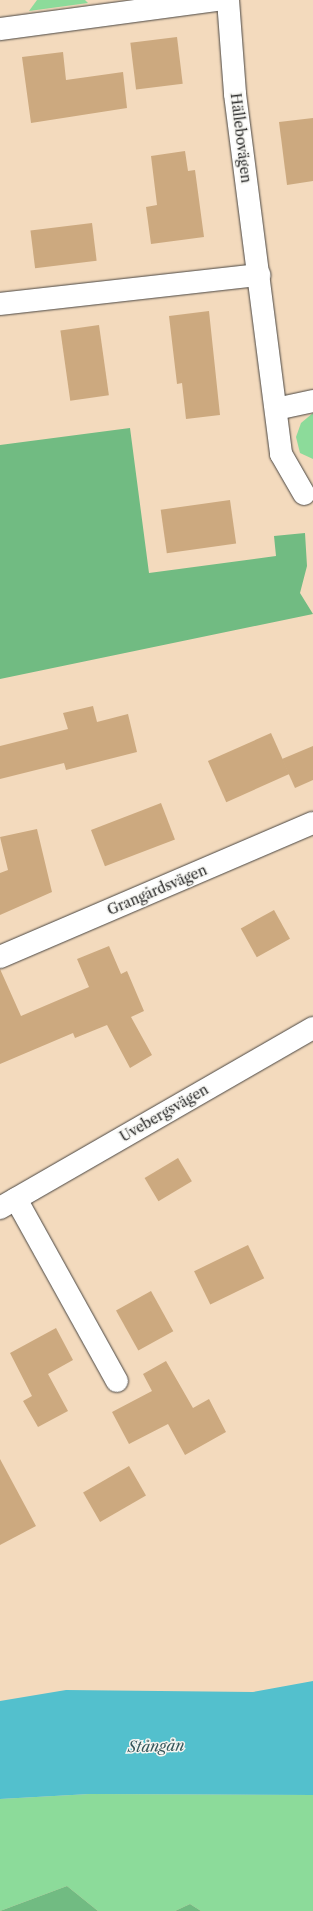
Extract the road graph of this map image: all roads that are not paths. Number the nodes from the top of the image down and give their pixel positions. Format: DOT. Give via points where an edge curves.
graph roads {
  1 [pos="216,0"];
  2 [pos="228,0"];
  3 [pos="0,29"];
  4 [pos="259,275"];
  5 [pos="0,304"];
  6 [pos="313,402"];
  7 [pos="276,409"];
  8 [pos="304,494"];
  9 [pos="313,823"];
  10 [pos="0,957"];
  11 [pos="313,1028"];
  12 [pos="8,1203"];
  13 [pos="116,1381"];
  1 -- 3 [label="street"];
  2 -- 4 [label="street, Hällebovägen" via="235,94"];
  4 -- 5 [label="street"];
  4 -- 7 [label="street, Hällebovägen"];
  6 -- 7 [label="street"];
  7 -- 8 [label="street, Hällebovägen" via="281,454"];
  9 -- 10 [label="street, Grangårdsvägen"];
  11 -- 12 [label="street, Uvebergsvägen"];
  12 -- 13 [label="street, Uvebergsvägen"];
}
